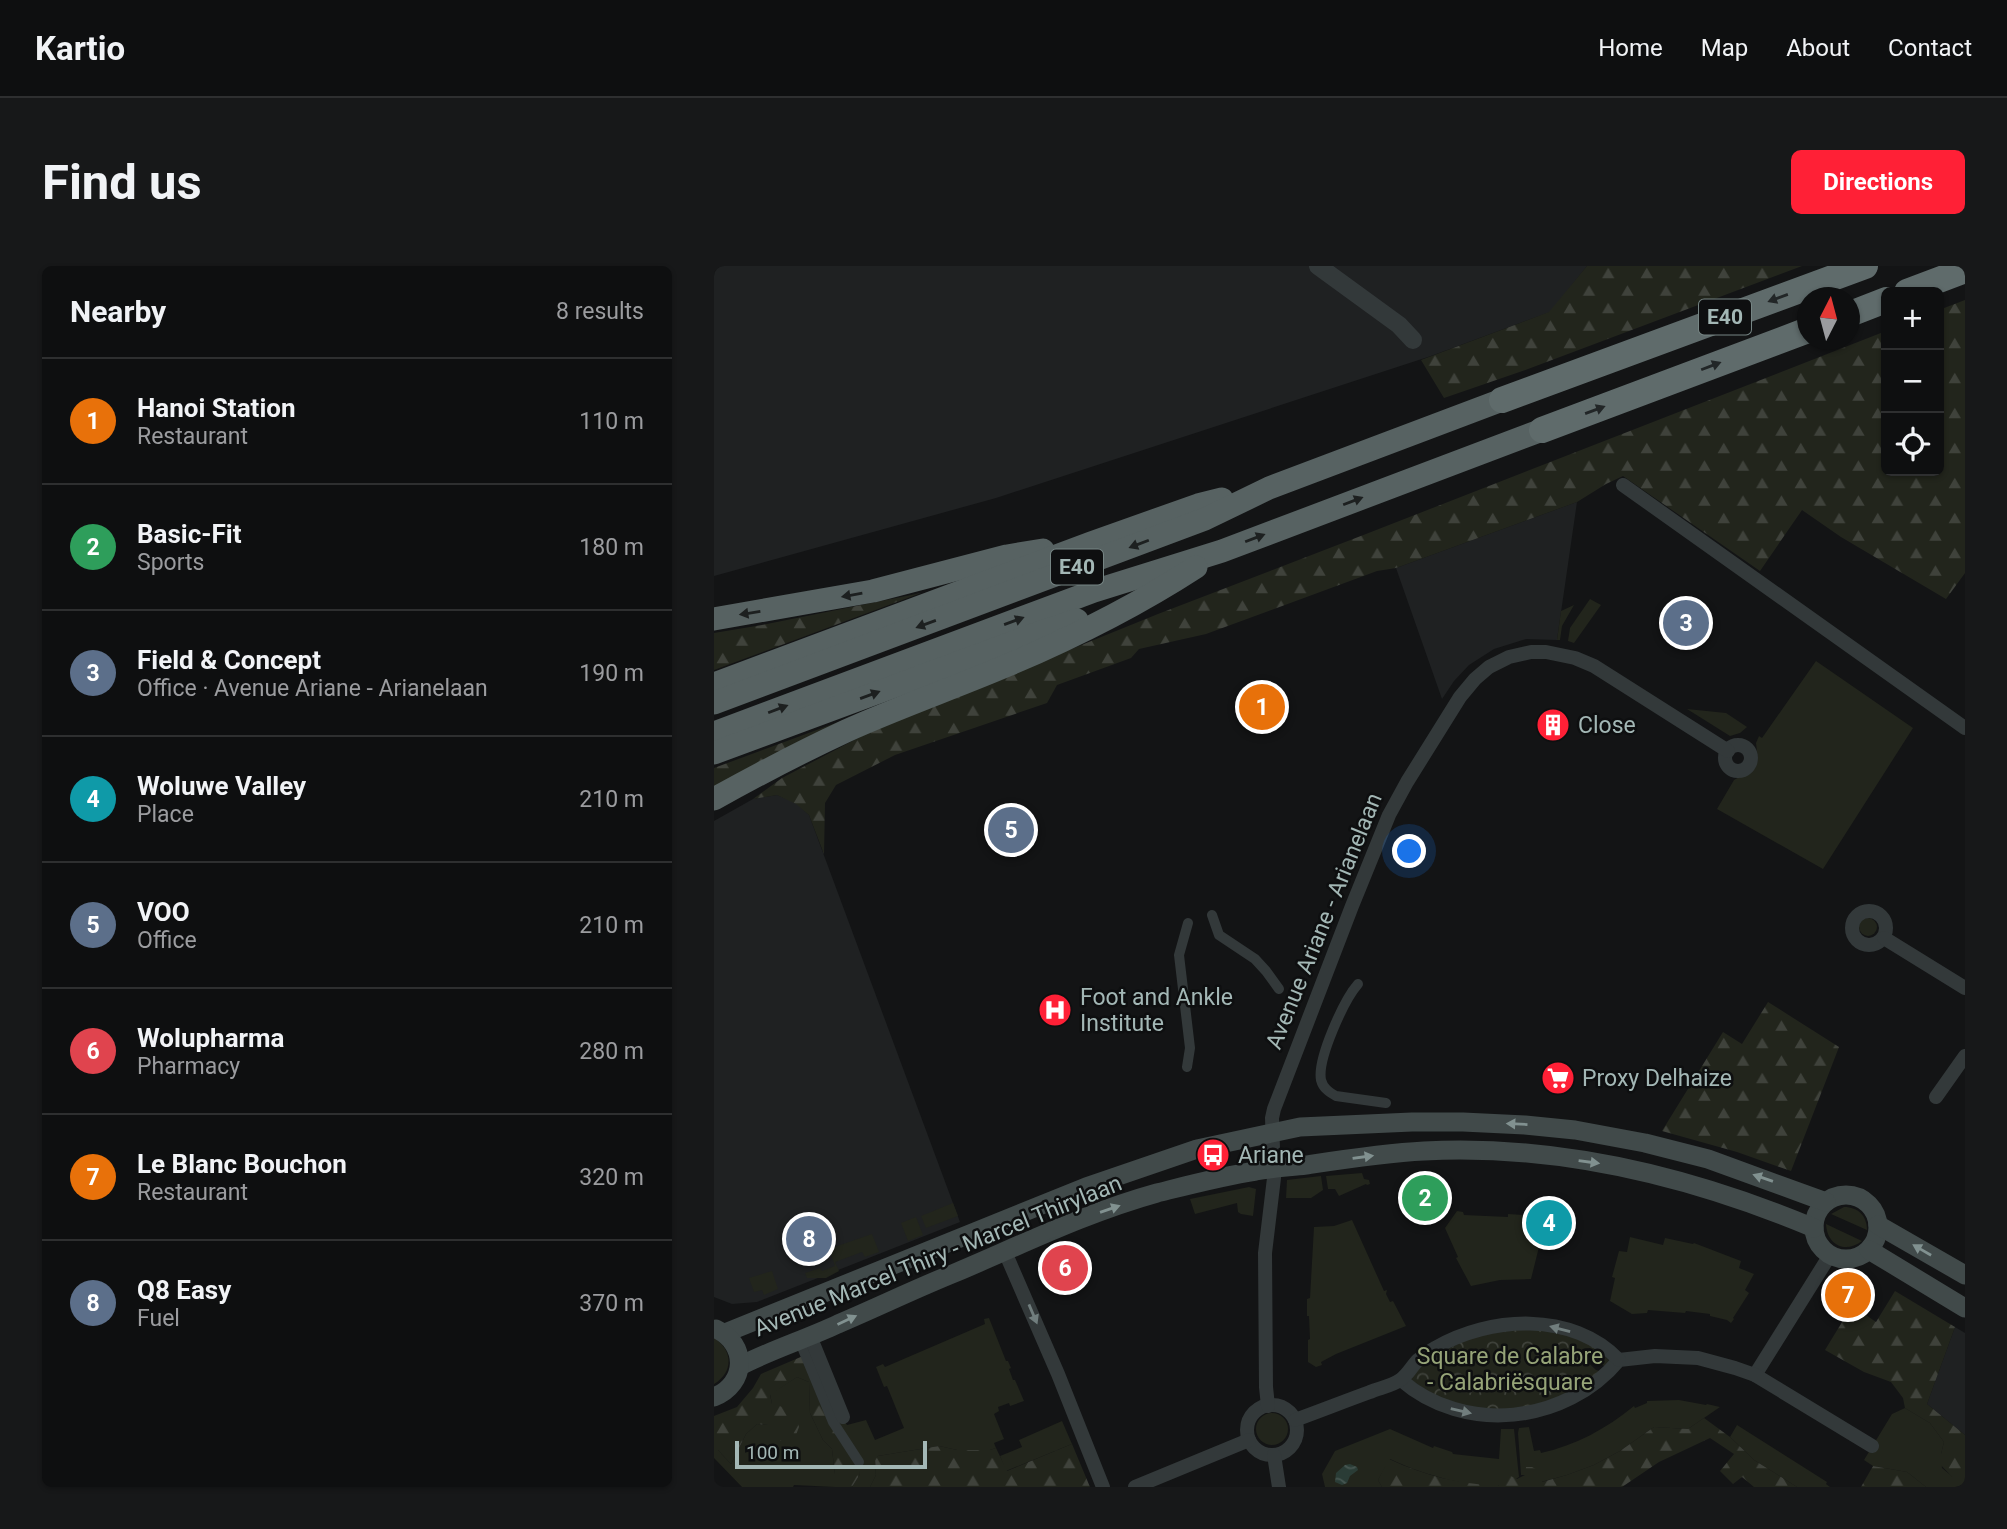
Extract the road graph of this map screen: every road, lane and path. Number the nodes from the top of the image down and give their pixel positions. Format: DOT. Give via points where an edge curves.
graph roads {
  1 [pos="1318,266"];
  2 [pos="1864,266"];
  3 [pos="1965,270"];
  4 [pos="1920,287"];
  5 [pos="1881,302"];
  6 [pos="1860,310"];
  7 [pos="1797,334"];
  8 [pos="1413,340"];
  9 [pos="1503,400"];
  10 [pos="1542,430"];
  11 [pos="1623,485"];
  12 [pos="1269,488"];
  13 [pos="1091,543"];
  14 [pos="1222,551"];
  15 [pos="1153,595"];
  16 [pos="714,619"];
  17 [pos="714,684"];
  18 [pos="714,703"];
  19 [pos="1965,728"];
  20 [pos="714,733"];
  21 [pos="1728,751"];
  22 [pos="714,753"];
  23 [pos="714,799"];
  24 [pos="1212,915"];
  25 [pos="1188,923"];
  26 [pos="1884,937"];
  27 [pos="1359,984"];
  28 [pos="1965,988"];
  29 [pos="1279,989"];
  30 [pos="1965,1056"];
  31 [pos="1187,1067"];
  32 [pos="1936,1097"];
  33 [pos="1386,1103"];
  34 [pos="1273,1151"];
  35 [pos="1826,1202"];
  36 [pos="1878,1225"];
  37 [pos="1815,1228"];
  38 [pos="1869,1250"];
  39 [pos="1005,1252"];
  40 [pos="1830,1255"];
  41 [pos="1965,1275"];
  42 [pos="1965,1308"];
  43 [pos="720,1331"];
  44 [pos="806,1342"];
  45 [pos="1619,1360"];
  46 [pos="740,1366"];
  47 [pos="1755,1375"];
  48 [pos="1401,1380"];
  49 [pos="714,1397"];
  50 [pos="1268,1406"];
  51 [pos="843,1417"];
  52 [pos="1295,1420"];
  53 [pos="1249,1440"];
  54 [pos="1872,1447"];
  55 [pos="1274,1455"];
  56 [pos="859,1462"];
  57 [pos="1103,1487"];
  58 [pos="1135,1487"];
  59 [pos="1279,1487"];
  1 -- 8 [label="street"];
  2 -- 9 [label="highway, E40, one-way"];
  3 -- 4 [label="highway"];
  5 -- 6 [label="highway"];
  10 -- 7 [label="highway, E40, one-way"];
  9 -- 12 [label="highway, E40"];
  14 -- 10 [label="highway, E40, one-way"];
  11 -- 19 [label="street"];
  12 -- 13 [label="highway, E40" via="1198,505"];
  12 -- 18 [label="highway, E40, one-way" via="1205,519"];
  13 -- 16 [label="highway, one-way" via="1007,556 873,591"];
  13 -- 17 [label="highway, E40"];
  14 -- 15 [label="highway, E40"];
  20 -- 14 [label="highway, E40, one-way" via="1094,591"];
  22 -- 15 [label="highway, E40, one-way"];
  15 -- 23 [label="highway" via="1010,664 848,730"];
  21 -- 34 [label="street, Avenue Ariane - Arianelaan" via="1594,666 1562,654 1531,652 1509,657 1475,679 1386,821 1274,1109"];
  24 -- 29 [label="street" via="1219,935 1255,959"];
  25 -- 31 [label="street" via="1179,955 1190,1048"];
  26 -- 28 [label="street"];
  27 -- 33 [label="street" via="1346,1000 1332,1033 1321,1083 1336,1096"];
  30 -- 32 [label="street"];
  35 -- 34 [label="main road, Avenue Marcel Thiry - Marcel Thirylaan, one-way" via="1708,1159 1645,1143 1525,1125 1412,1122 1300,1127"];
  34 -- 37 [label="main road, Avenue Marcel Thiry - Marcel Thirylaan, one-way" via="1544,1155 1650,1173 1716,1191"];
  39 -- 34 [label="main road, Avenue Marcel Thiry - Marcel Thirylaan, one-way" via="1086,1217 1156,1194 1254,1171"];
  34 -- 43 [label="main road, Avenue Marcel Thiry - Marcel Thirylaan" via="1197,1149 1086,1187"];
  34 -- 50 [label="street, Avenue Ariane - Arianelaan" via="1265,1253"];
  35 -- 36 [label="main road, Avenue Marcel Thiry - Marcel Thirylaan" via="1842,1195 1858,1198 1871,1207"];
  35 -- 37 [label="main road" via="1817,1214"];
  36 -- 38 [label="main road"];
  41 -- 36 [label="main road, Avenue Marcel Thiry - Marcel Thirylaan, one-way"];
  37 -- 40 [label="main road" via="1819,1244"];
  38 -- 40 [label="main road" via="1854,1258"];
  38 -- 42 [label="main road"];
  44 -- 39 [label="main road, Avenue Marcel Thiry - Marcel Thirylaan, one-way" via="893,1298"];
  39 -- 57 [label="street, one-way"];
  40 -- 47 [label="street"];
  43 -- 46 [label="main road" via="737,1348"];
  44 -- 46 [label="main road, Avenue Marcel Thiry - Marcel Thirylaan"];
  44 -- 51 [label="street"];
  44 -- 56 [label="street" via="833,1422"];
  45 -- 47 [label="street" via="1698,1358"];
  48 -- 45 [label="street, one-way" via="1414,1392 1460,1412 1515,1415 1582,1393"];
  45 -- 48 [label="street, one-way" via="1588,1337 1556,1327 1505,1324 1476,1330 1433,1349"];
  46 -- 49 [label="main road" via="730,1388"];
  47 -- 54 [label="street"];
  48 -- 52 [label="street"];
  50 -- 52 [label="street" via="1287,1410"];
  50 -- 53 [label="street" via="1250,1418"];
  52 -- 55 [label="street" via="1293,1443"];
  53 -- 55 [label="street" via="1259,1451"];
  53 -- 58 [label="street"];
  55 -- 59 [label="street"];
}
